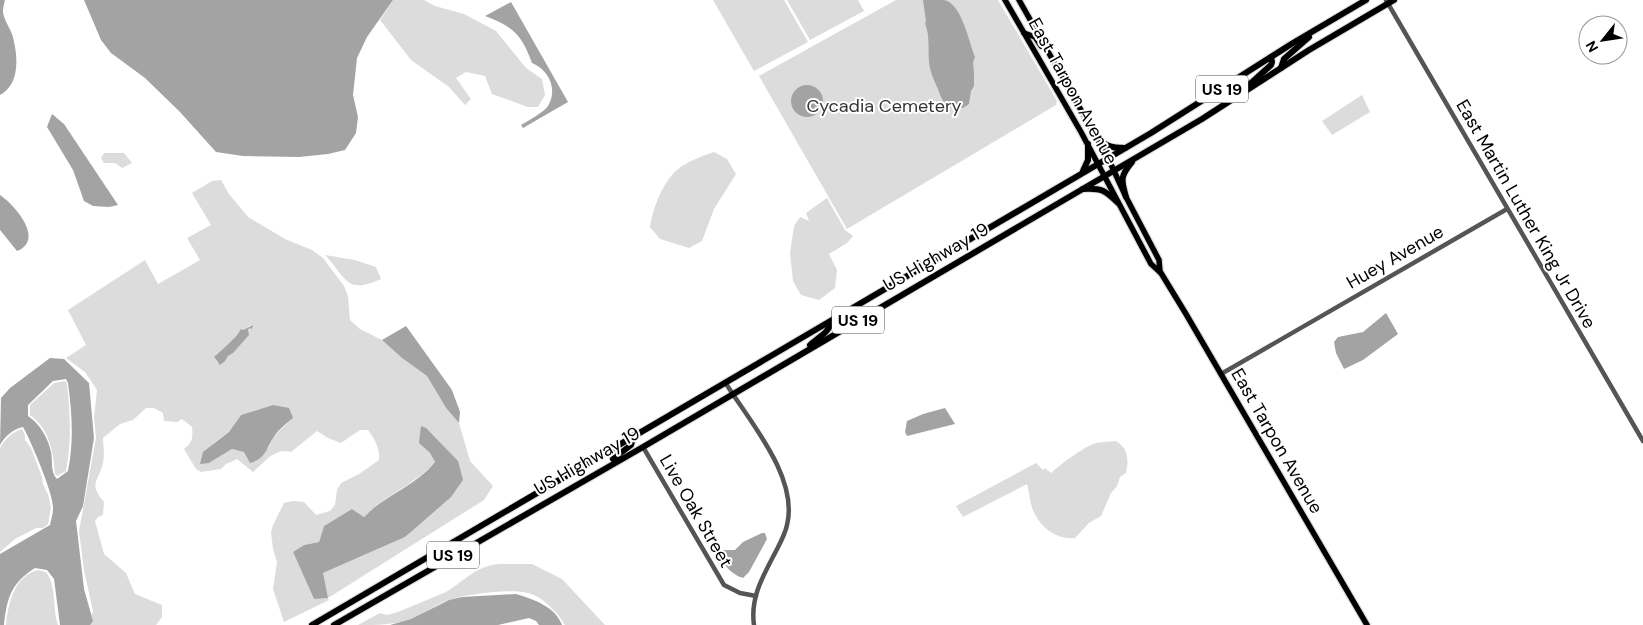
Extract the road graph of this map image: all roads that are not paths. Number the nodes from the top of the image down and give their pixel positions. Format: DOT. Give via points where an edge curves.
graph roads {
  1 [pos="1005,0"];
  2 [pos="1019,0"];
  3 [pos="1366,0"];
  4 [pos="1394,0"];
  5 [pos="1387,2"];
  6 [pos="1317,29"];
  7 [pos="1024,33"];
  8 [pos="1271,57"];
  9 [pos="1053,60"];
  10 [pos="1281,68"];
  11 [pos="1240,94"];
  12 [pos="1094,135"];
  13 [pos="1088,144"];
  14 [pos="1126,148"];
  15 [pos="1108,158"];
  16 [pos="1134,158"];
  17 [pos="1098,164"];
  18 [pos="1113,170"];
  19 [pos="1080,175"];
  20 [pos="1104,176"];
  21 [pos="1082,189"];
  22 [pos="1126,197"];
  23 [pos="1118,203"];
  24 [pos="1507,209"];
  25 [pos="1161,273"];
  26 [pos="878,294"];
  27 [pos="831,322"];
  28 [pos="837,332"];
  29 [pos="804,352"];
  30 [pos="1221,374"];
  31 [pos="725,382"];
  32 [pos="732,394"];
  33 [pos="634,435"];
  34 [pos="1643,441"];
  35 [pos="643,447"];
  36 [pos="597,473"];
  37 [pos="756,596"];
  38 [pos="312,625"];
  39 [pos="334,625"];
  40 [pos="754,625"];
  41 [pos="1367,625"];
  1 -- 7 [label="main road, East Tarpon Avenue"];
  2 -- 9 [label="main road, East Tarpon Avenue"];
  3 -- 6 [label="highway, US Highway 19 / US 19"];
  4 -- 5 [label="highway, US Highway 19 / US 19"];
  5 -- 10 [label="highway, US Highway 19 / US 19"];
  5 -- 24 [label="street, East Martin Luther King Jr Drive"];
  6 -- 8 [label="highway, US Highway 19 / US 19"];
  6 -- 10 [label="highway" via="1284,59"];
  7 -- 9 [label="main road" via="1036,37"];
  7 -- 13 [label="main road, East Tarpon Avenue"];
  8 -- 11 [label="highway" via="1269,68"];
  8 -- 14 [label="highway, US Highway 19 / US 19"];
  9 -- 12 [label="main road, East Tarpon Avenue"];
  10 -- 11 [label="highway, US Highway 19 / US 19"];
  11 -- 16 [label="highway, US Highway 19 / US 19"];
  12 -- 14 [label="highway" via="1108,146"];
  12 -- 15 [label="main road, East Tarpon Avenue"];
  13 -- 17 [label="main road, East Tarpon Avenue"];
  13 -- 19 [label="highway" via="1086,168"];
  14 -- 15 [label="highway, US Highway 19 / US 19"];
  15 -- 17 [label="highway, US Highway 19 / US 19"];
  15 -- 18 [label="main road, East Tarpon Avenue"];
  16 -- 18 [label="highway, US Highway 19 / US 19"];
  16 -- 22 [label="highway" via="1122,179"];
  17 -- 19 [label="highway, US Highway 19 / US 19"];
  17 -- 20 [label="main road, East Tarpon Avenue"];
  18 -- 20 [label="highway, US Highway 19 / US 19"];
  18 -- 22 [label="main road, East Tarpon Avenue"];
  19 -- 26 [label="highway, US Highway 19 / US 19"];
  20 -- 21 [label="highway, US Highway 19 / US 19"];
  20 -- 23 [label="main road, East Tarpon Avenue"];
  21 -- 23 [label="highway" via="1102,189"];
  21 -- 28 [label="highway, US Highway 19 / US 19"];
  22 -- 25 [label="main road, East Tarpon Avenue" via="1159,260"];
  23 -- 25 [label="main road, East Tarpon Avenue" via="1150,264"];
  24 -- 30 [label="street, Huey Avenue"];
  24 -- 34 [label="street, East Martin Luther King Jr Drive"];
  25 -- 30 [label="main road, East Tarpon Avenue"];
  26 -- 27 [label="highway, US Highway 19 / US 19"];
  26 -- 28 [label="highway" via="844,320"];
  27 -- 29 [label="highway" via="827,331"];
  27 -- 31 [label="highway, US Highway 19 / US 19"];
  28 -- 29 [label="highway, US Highway 19 / US 19"];
  29 -- 32 [label="highway, US Highway 19 / US 19"];
  30 -- 41 [label="main road, East Tarpon Avenue"];
  31 -- 32 [label="street"];
  31 -- 33 [label="highway, US Highway 19 / US 19"];
  32 -- 35 [label="highway, US Highway 19 / US 19"];
  32 -- 37 [label="street" via="773,457 788,492 787,527"];
  33 -- 36 [label="highway" via="631,445"];
  33 -- 38 [label="highway, US Highway 19 / US 19"];
  35 -- 36 [label="highway, US Highway 19 / US 19"];
  35 -- 37 [label="street, Live Oak Street" via="724,585"];
  36 -- 39 [label="highway, US Highway 19 / US 19"];
  37 -- 40 [label="street"];
}
